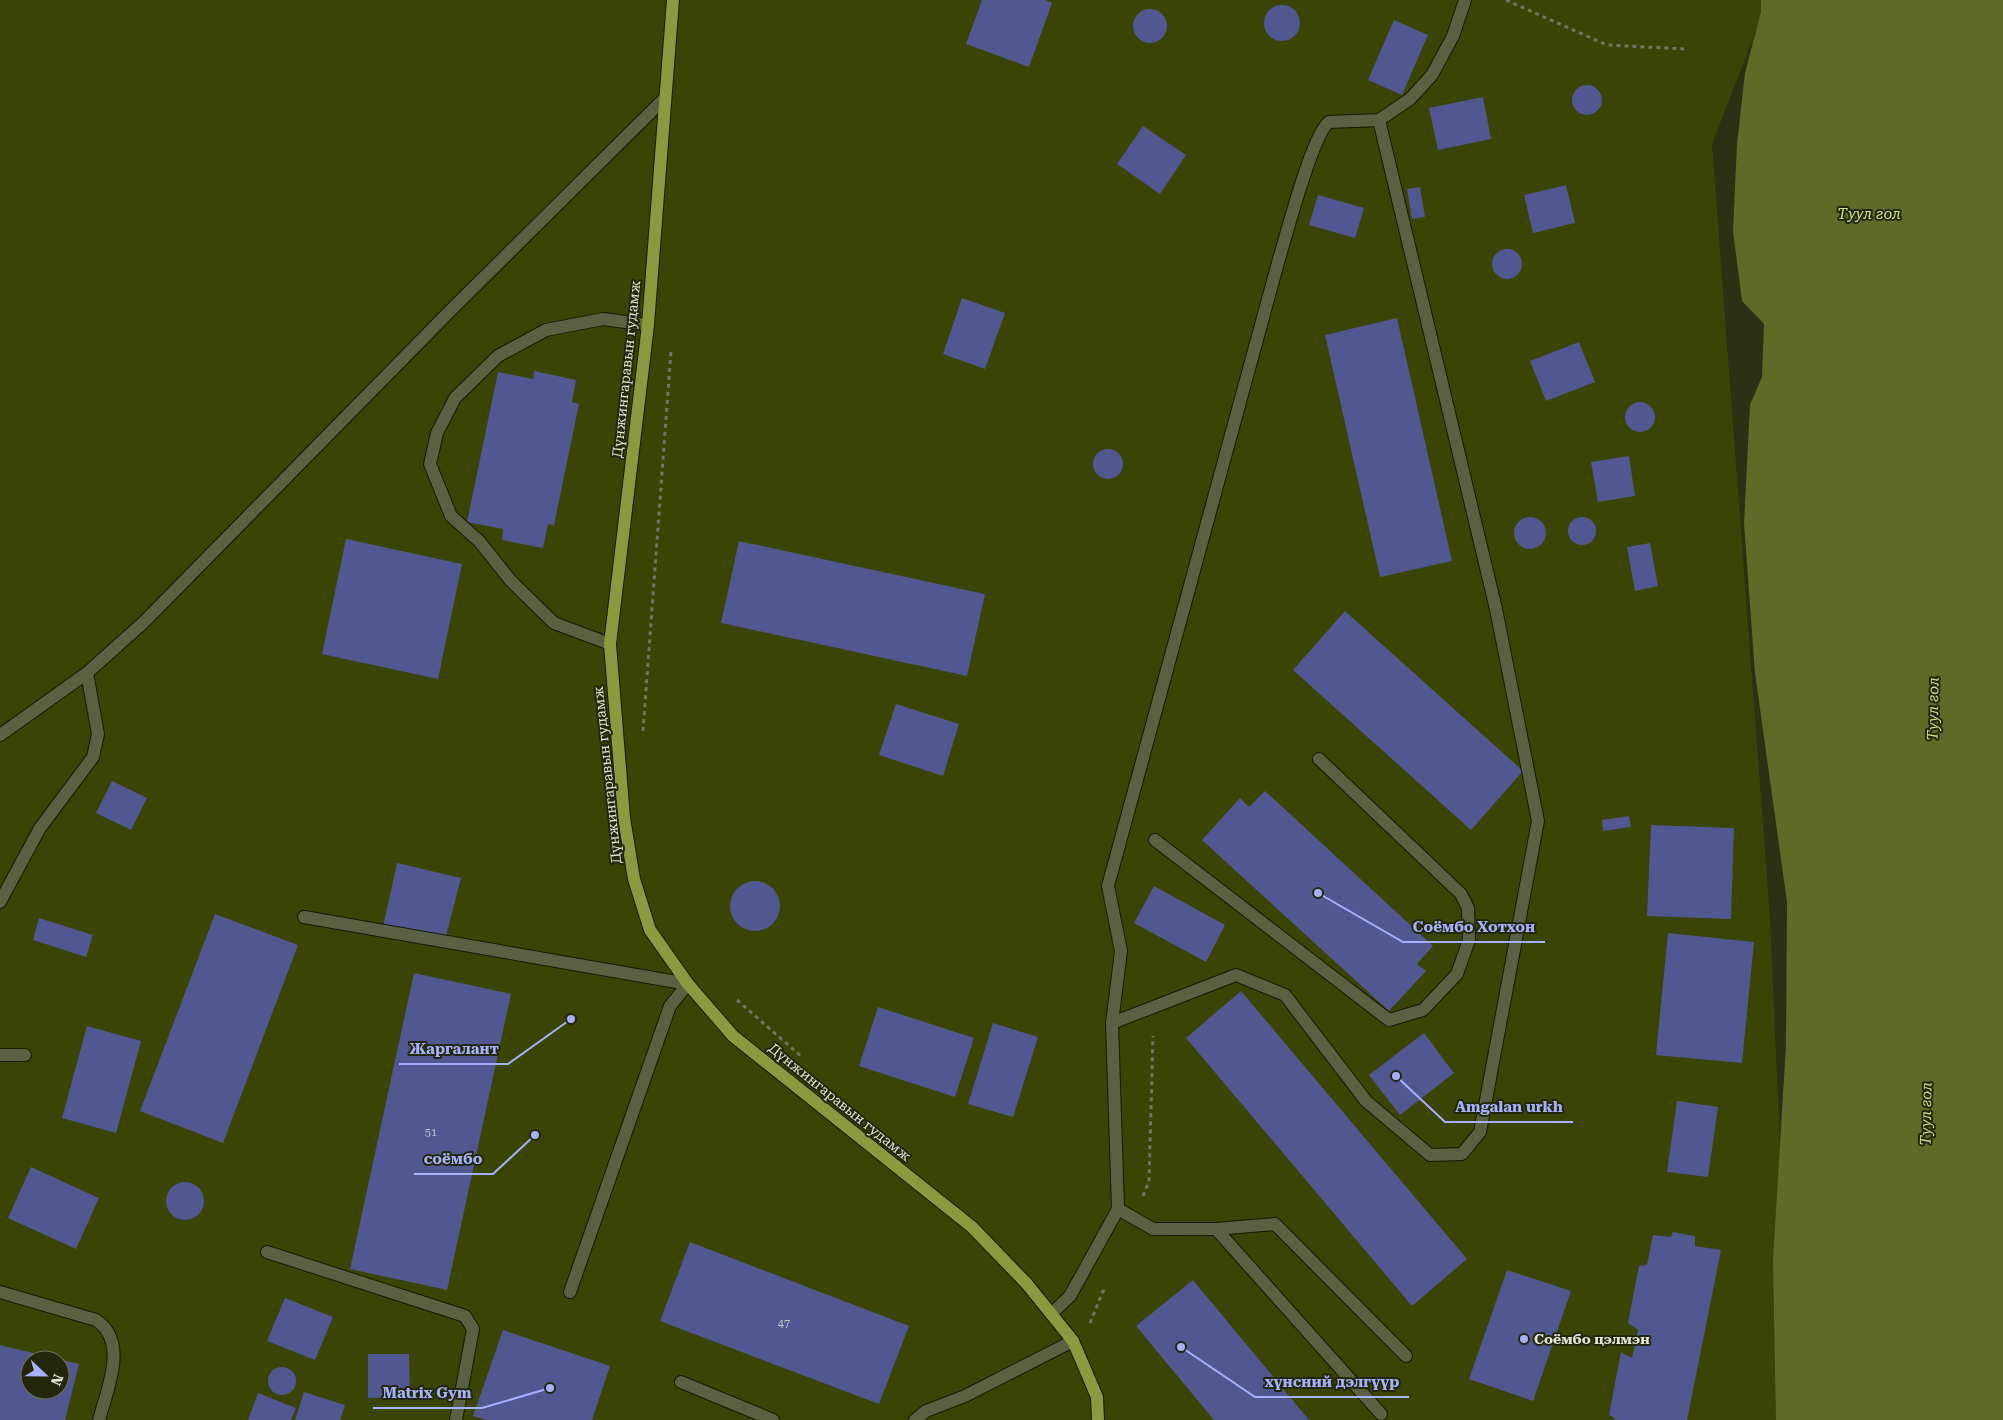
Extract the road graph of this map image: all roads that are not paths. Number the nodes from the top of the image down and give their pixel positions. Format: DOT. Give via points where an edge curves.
graph roads {
  1 [pos="673,0"];
  2 [pos="1464,0"];
  3 [pos="664,99"];
  4 [pos="1379,120"];
  5 [pos="648,325"];
  6 [pos="610,644"];
  7 [pos="87,674"];
  8 [pos="0,735"];
  9 [pos="1319,759"];
  10 [pos="1155,840"];
  11 [pos="0,902"];
  12 [pos="304,917"];
  13 [pos="688,984"];
  14 [pos="1112,1023"];
  15 [pos="0,1055"];
  16 [pos="25,1055"];
  17 [pos="1118,1209"];
  18 [pos="1216,1229"];
  19 [pos="267,1252"];
  20 [pos="0,1292"];
  21 [pos="570,1292"];
  22 [pos="1051,1314"];
  23 [pos="1073,1341"];
  24 [pos="1406,1356"];
  25 [pos="681,1382"];
  26 [pos="1381,1414"];
  27 [pos="99,1420"];
  28 [pos="456,1420"];
  29 [pos="773,1420"];
  30 [pos="915,1420"];
  31 [pos="1098,1420"];
  1 -- 3 [label="main road, Дүнжингаравын гудамж"];
  2 -- 4 [label="street" via="1453,36 1432,75 1410,99"];
  3 -- 5 [label="main road, Дүнжингаравын гудамж"];
  3 -- 7 [label="street" via="144,622"];
  4 -- 14 [label="street" via="1337,120 1322,127 1279,259 1108,886 1122,951"];
  4 -- 14 [label="street" via="1496,609 1538,821 1480,1132 1462,1154 1430,1155 1366,1101 1285,995 1236,975"];
  5 -- 6 [label="main road, Дүнжингаравын гудамж"];
  5 -- 6 [label="street" via="603,318 546,330 498,356 455,398 437,433 430,464 451,516 478,541 511,581 554,623"];
  6 -- 13 [label="main road, Дүнжингаравын гудамж" via="624,818 634,879 650,930"];
  7 -- 8 [label="street"];
  7 -- 11 [label="street" via="98,734 94,757 40,828"];
  9 -- 10 [label="street" via="1461,894 1468,908 1469,940 1457,974 1423,1010 1389,1020"];
  12 -- 13 [label="street"];
  13 -- 21 [label="street" via="670,1006"];
  13 -- 22 [label="main road, Дүнжингаравын гудамж" via="733,1036 972,1227"];
  14 -- 17 [label="street"];
  15 -- 16 [label="street"];
  17 -- 18 [label="street" via="1153,1229"];
  17 -- 22 [label="street" via="1070,1296"];
  18 -- 24 [label="street" via="1276,1224"];
  18 -- 26 [label="street"];
  19 -- 28 [label="street" via="465,1316 473,1329"];
  20 -- 27 [label="street" via="96,1320 110,1332 115,1353"];
  22 -- 23 [label="main road, Дүнжингаравын гудамж"];
  23 -- 30 [label="street" via="965,1396 926,1411"];
  23 -- 31 [label="main road, Дүнжингаравын гудамж" via="1097,1397"];
  25 -- 29 [label="street"];
}
